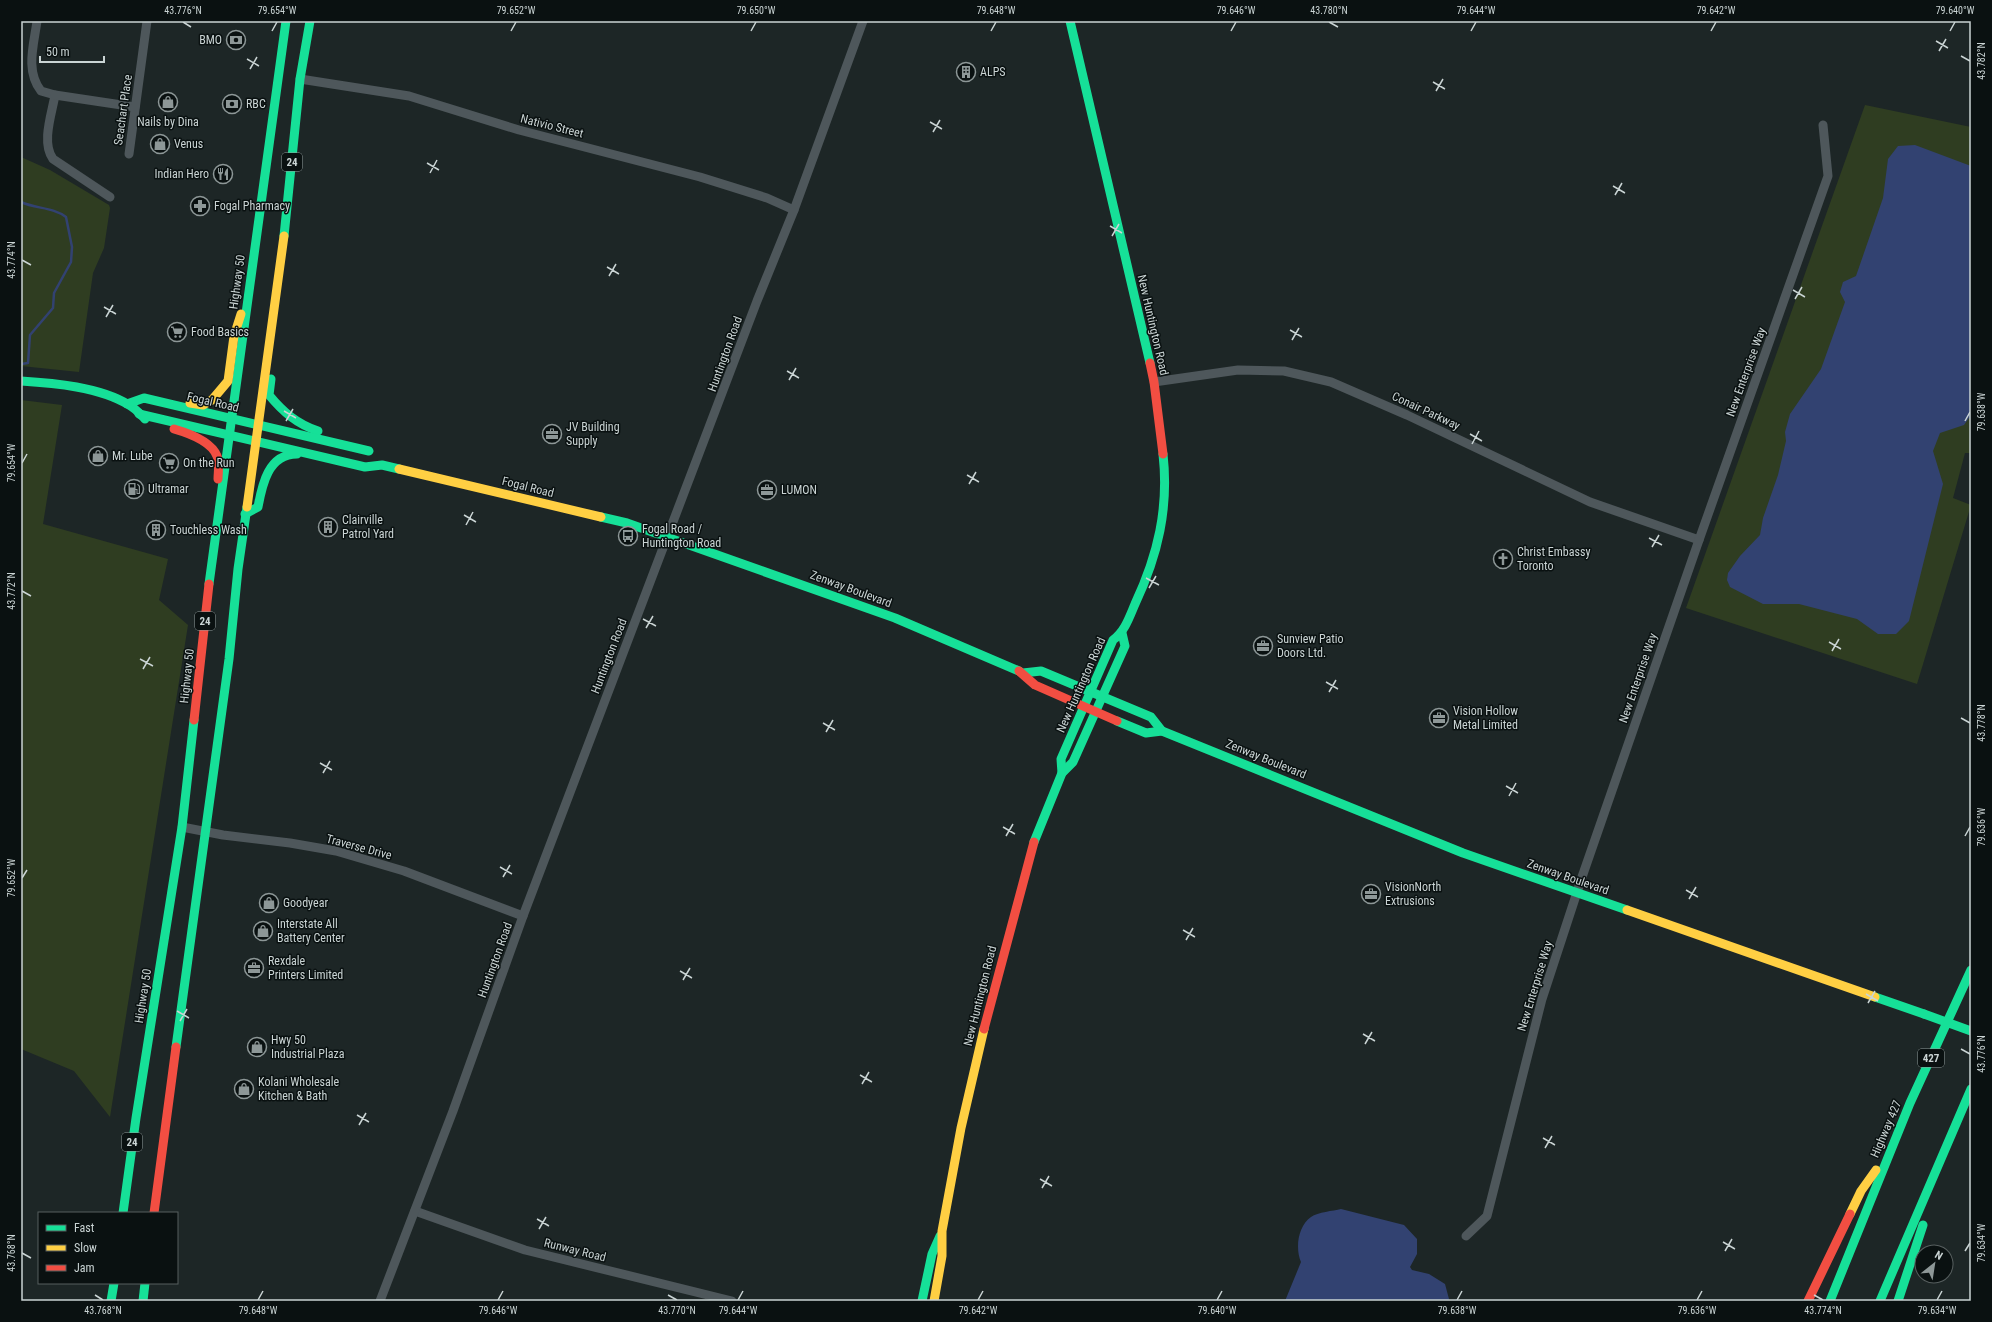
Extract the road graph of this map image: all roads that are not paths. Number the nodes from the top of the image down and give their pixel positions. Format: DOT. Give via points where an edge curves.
graph roads {
  1 [pos="37,21"];
  2 [pos="147,21"];
  3 [pos="286,21"];
  4 [pos="310,21"];
  5 [pos="863,21"];
  6 [pos="1070,21"];
  7 [pos="300,79"];
  8 [pos="56,95"];
  9 [pos="136,107"];
  10 [pos="1823,125"];
  11 [pos="129,154"];
  12 [pos="110,197"];
  13 [pos="794,210"];
  14 [pos="246,302"];
  15 [pos="269,336"];
  16 [pos="21,381"];
  17 [pos="1154,382"];
  18 [pos="144,398"];
  19 [pos="127,404"];
  20 [pos="139,414"];
  21 [pos="231,418"];
  22 [pos="257,424"];
  23 [pos="229,434"];
  24 [pos="255,441"];
  25 [pos="369,451"];
  26 [pos="382,465"];
  27 [pos="365,467"];
  28 [pos="219,506"];
  29 [pos="245,514"];
  30 [pos="668,537"];
  31 [pos="1699,540"];
  32 [pos="1122,633"];
  33 [pos="1023,673"];
  34 [pos="1090,692"];
  35 [pos="1102,696"];
  36 [pos="1084,706"];
  37 [pos="1095,711"];
  38 [pos="1162,731"];
  39 [pos="1062,773"];
  40 [pos="182,827"];
  41 [pos="204,831"];
  42 [pos="1577,892"];
  43 [pos="523,916"];
  44 [pos="1971,970"];
  45 [pos="1971,1031"];
  46 [pos="1971,1089"];
  47 [pos="1954,1131"];
  48 [pos="1892,1147"];
  49 [pos="415,1211"];
  50 [pos="123,1212"];
  51 [pos="154,1212"];
  52 [pos="942,1231"];
  53 [pos="1466,1236"];
  54 [pos="114,1284"];
  55 [pos="145,1284"];
  56 [pos="111,1301"];
  57 [pos="143,1301"];
  58 [pos="380,1301"];
  59 [pos="732,1301"];
  60 [pos="922,1301"];
  61 [pos="934,1301"];
  62 [pos="1808,1301"];
  63 [pos="1830,1301"];
  64 [pos="1880,1301"];
  65 [pos="1898,1301"];
  1 -- 8 [label="street" via="32,76 41,91"];
  2 -- 9 [label="street, Seachart Place"];
  3 -- 14 [label="main road, Highway 50 / 24"];
  4 -- 7 [label="main road, 24"];
  5 -- 13 [label="street, Huntington Road"];
  6 -- 17 [label="main road, New Huntington Road"];
  7 -- 13 [label="street, Nativio Street" via="410,96 519,130 700,177 767,198"];
  7 -- 15 [label="main road, 24" via="283,246"];
  8 -- 9 [label="street"];
  8 -- 12 [label="street" via="48,136 47,148 50,155"];
  9 -- 11 [label="street, Seachart Place"];
  10 -- 31 [label="street, New Enterprise Way" via="1828,176"];
  13 -- 30 [label="street, Huntington Road"];
  14 -- 18 [label="main road" via="234,336 228,381 212,400 203,405 149,396"];
  14 -- 21 [label="main road, Highway 50 / 24"];
  15 -- 22 [label="main road, 24"];
  15 -- 25 [label="main road" via="275,346 269,395 288,416 302,426 360,442"];
  16 -- 19 [label="main road, Fogal Road" via="92,392"];
  17 -- 31 [label="street, Conair Parkway" via="1238,370 1284,371 1331,382 1407,415 1590,502"];
  17 -- 32 [label="main road, New Huntington Road" via="1166,480 1164,512 1150,572"];
  18 -- 19 [label="main road"];
  18 -- 21 [label="main road, Fogal Road"];
  19 -- 20 [label="main road, Fogal Road"];
  20 -- 23 [label="main road, Fogal Road"];
  20 -- 28 [label="main road" via="150,424 186,432 216,454"];
  21 -- 22 [label="main road, Fogal Road"];
  21 -- 23 [label="main road, Highway 50 / 24"];
  22 -- 24 [label="main road, 24"];
  22 -- 25 [label="main road, Fogal Road"];
  23 -- 24 [label="main road, Fogal Road"];
  23 -- 28 [label="main road, Highway 50 / 24"];
  24 -- 27 [label="main road, Fogal Road"];
  24 -- 29 [label="main road, 24"];
  25 -- 26 [label="main road"];
  26 -- 27 [label="main road, Fogal Road"];
  26 -- 30 [label="main road, Fogal Road" via="627,523"];
  27 -- 29 [label="main road" via="358,469 295,454 284,455 264,478 258,508"];
  28 -- 40 [label="main road, Highway 50 / 24"];
  29 -- 41 [label="main road, 24" via="229,659"];
  30 -- 33 [label="main road, Zenway Boulevard" via="895,618"];
  30 -- 43 [label="street, Huntington Road"];
  31 -- 42 [label="street, New Enterprise Way"];
  32 -- 34 [label="main road, New Huntington Road" via="1113,640"];
  32 -- 35 [label="main road, New Huntington Road" via="1125,646"];
  33 -- 34 [label="main road, Zenway Boulevard" via="1041,671"];
  33 -- 36 [label="main road, Zenway Boulevard" via="1035,685"];
  34 -- 35 [label="main road, Zenway Boulevard"];
  34 -- 36 [label="main road, New Huntington Road"];
  35 -- 37 [label="main road, New Huntington Road"];
  35 -- 38 [label="main road, Zenway Boulevard" via="1151,717"];
  36 -- 37 [label="main road, Zenway Boulevard"];
  36 -- 39 [label="main road, New Huntington Road" via="1061,759"];
  37 -- 38 [label="main road, Zenway Boulevard" via="1146,733"];
  37 -- 39 [label="main road, New Huntington Road" via="1073,762"];
  38 -- 42 [label="main road, Zenway Boulevard" via="1462,853"];
  39 -- 52 [label="main road, New Huntington Road" via="1032,846 1012,920 961,1128"];
  40 -- 41 [label="street, Traverse Drive"];
  40 -- 50 [label="main road, Highway 50 / 24"];
  41 -- 43 [label="street, Traverse Drive" via="343,853 404,871"];
  41 -- 51 [label="main road, 24"];
  42 -- 45 [label="main road, Zenway Boulevard, bridge"];
  42 -- 53 [label="street, New Enterprise Way" via="1542,999 1487,1216"];
  43 -- 49 [label="street, Huntington Road" via="454,1111"];
  44 -- 48 [label="main road, Highway 427 / 427"];
  46 -- 47 [label="main road"];
  47 -- 64 [label="main road"];
  47 -- 65 [label="main road"];
  48 -- 62 [label="main road" via="1861,1191"];
  48 -- 63 [label="main road, Highway 427 / 427"];
  49 -- 58 [label="street, Huntington Road"];
  49 -- 59 [label="street, Runway Road" via="525,1250"];
  52 -- 60 [label="main road, New Huntington Road" via="932,1254"];
  52 -- 61 [label="main road, New Huntington Road" via="942,1256"];
  54 -- 56 [label="main road"];
  55 -- 57 [label="main road"];
}
